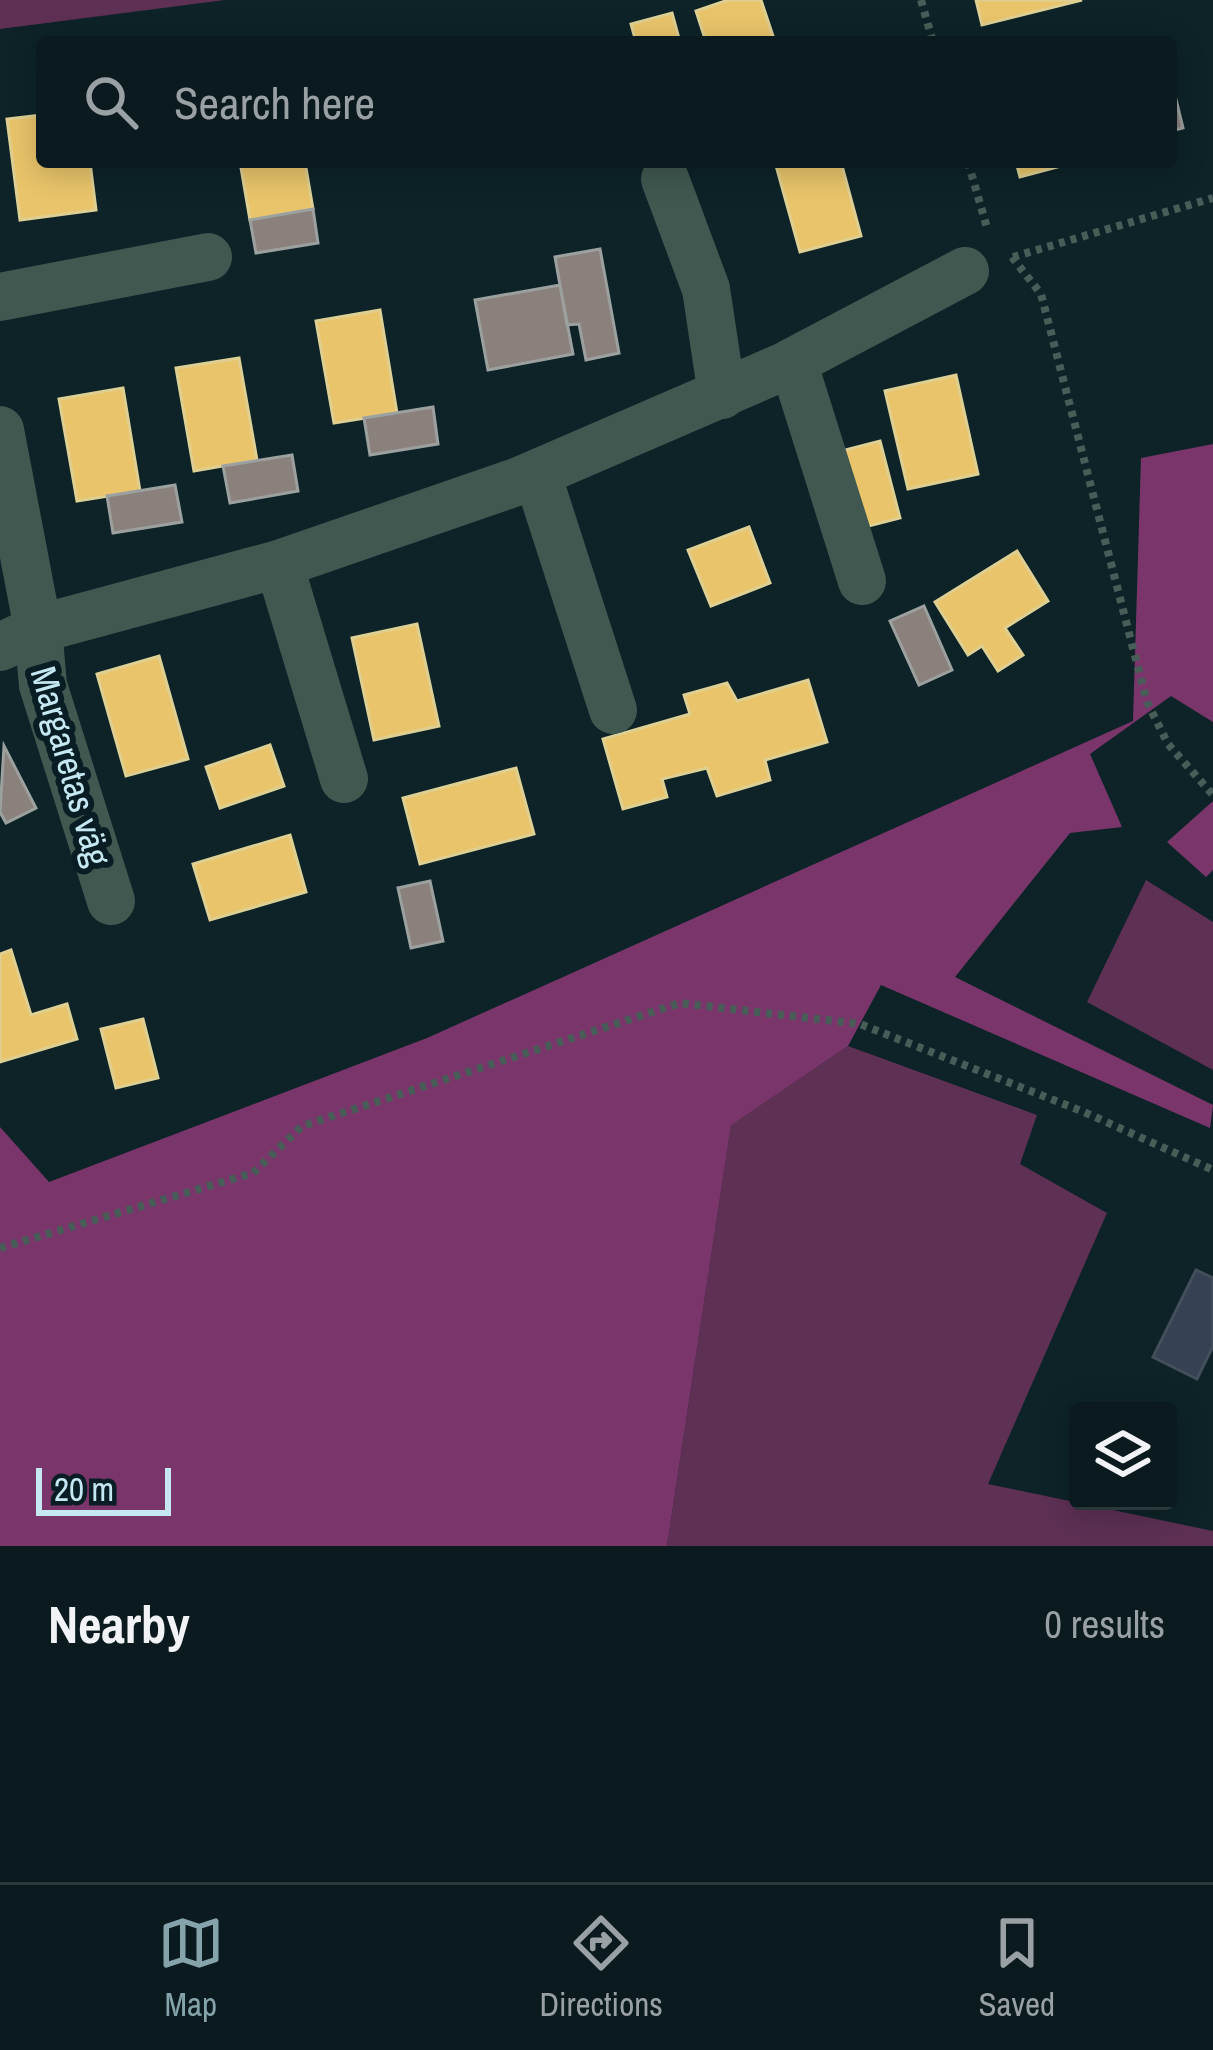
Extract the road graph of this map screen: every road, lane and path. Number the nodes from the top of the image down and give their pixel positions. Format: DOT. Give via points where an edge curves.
graph roads {
  1 [pos="921,0"];
  2 [pos="931,36"];
  3 [pos="969,168"];
  4 [pos="665,179"];
  5 [pos="1213,198"];
  6 [pos="208,257"];
  7 [pos="1012,257"];
  8 [pos="981,266"];
  9 [pos="0,297"];
  10 [pos="793,362"];
  11 [pos="722,395"];
  12 [pos="0,430"];
  13 [pos="537,474"];
  14 [pos="279,564"];
  15 [pos="862,581"];
  16 [pos="19,638"];
  17 [pos="613,710"];
  18 [pos="344,779"];
  19 [pos="1213,795"];
  20 [pos="111,902"];
  21 [pos="1213,1170"];
  22 [pos="0,1248"];
  1 -- 2 [label="path"];
  3 -- 8 [label="path"];
  4 -- 11 [label="street" via="706,289"];
  5 -- 7 [label="path"];
  6 -- 9 [label="street"];
  7 -- 8 [label="path"];
  7 -- 19 [label="path" via="1041,293 1147,701 1168,744"];
  8 -- 10 [label="street, Margaretas väg"];
  10 -- 11 [label="street, Margaretas väg"];
  10 -- 15 [label="street"];
  11 -- 13 [label="street, Margaretas väg"];
  12 -- 16 [label="street"];
  13 -- 14 [label="street, Margaretas väg"];
  13 -- 17 [label="street"];
  14 -- 16 [label="street, Margaretas väg"];
  14 -- 18 [label="street"];
  16 -- 20 [label="street, Margaretas väg" via="43,685"];
  21 -- 22 [label="path" via="860,1024 680,1003 302,1126 254,1173"];
}
